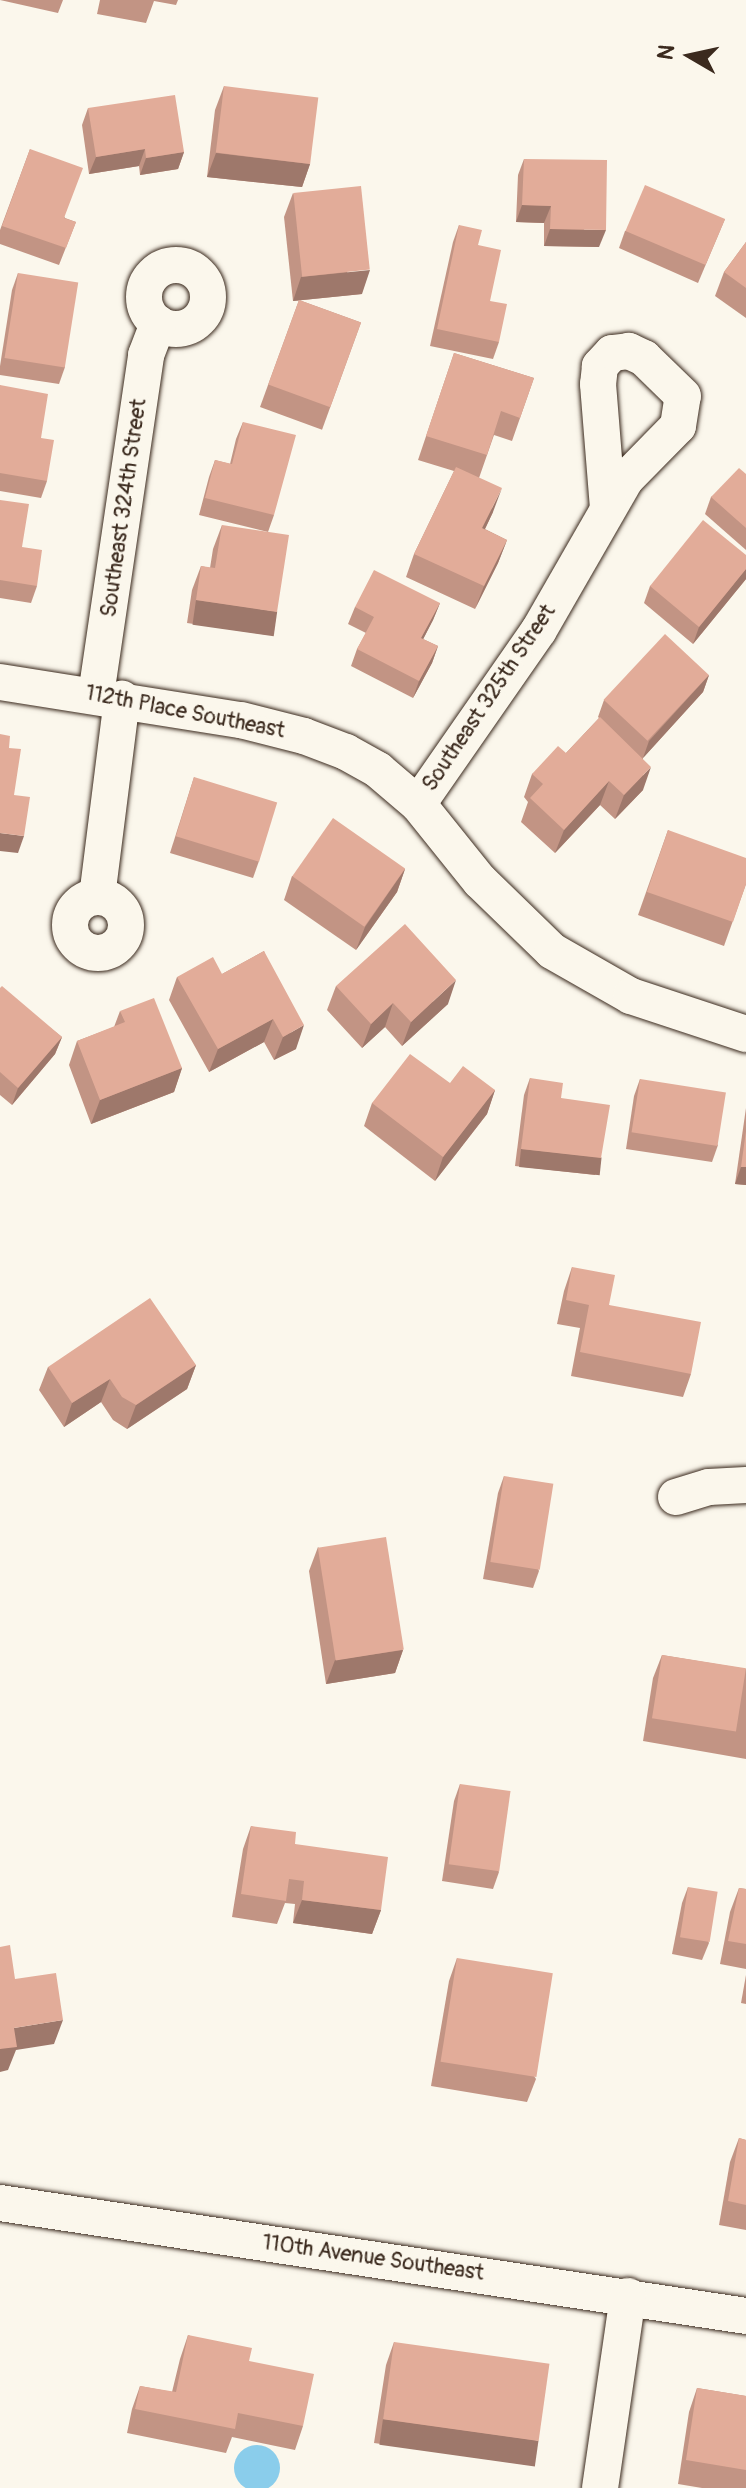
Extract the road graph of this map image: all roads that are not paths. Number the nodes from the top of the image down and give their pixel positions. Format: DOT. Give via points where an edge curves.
graph roads {
  1 [pos="158,323"];
  2 [pos="608,509"];
  3 [pos="0,682"];
  4 [pos="109,697"];
  5 [pos="418,804"];
  6 [pos="97,897"];
  7 [pos="746,1034"];
  8 [pos="746,1485"];
  9 [pos="676,1497"];
  10 [pos="0,2203"];
  11 [pos="628,2296"];
  12 [pos="746,2316"];
  13 [pos="600,2488"];
  1 -- 4 [label="street, Southeast 324th Street" via="146,355"];
  2 -- 5 [label="street, Southeast 325th Street" via="539,630"];
  3 -- 4 [label="street, 112th Place Southeast"];
  4 -- 5 [label="street, 112th Place Southeast" via="304,736 371,765"];
  4 -- 6 [label="street, Southeast 324th Street"];
  5 -- 7 [label="street, 112th Place Southeast" via="480,881 552,951 631,996"];
  8 -- 9 [label="street" via="709,1487"];
  10 -- 11 [label="street, 110th Avenue Southeast"];
  11 -- 12 [label="street, 110th Avenue Southeast"];
  11 -- 13 [label="street"];
}
